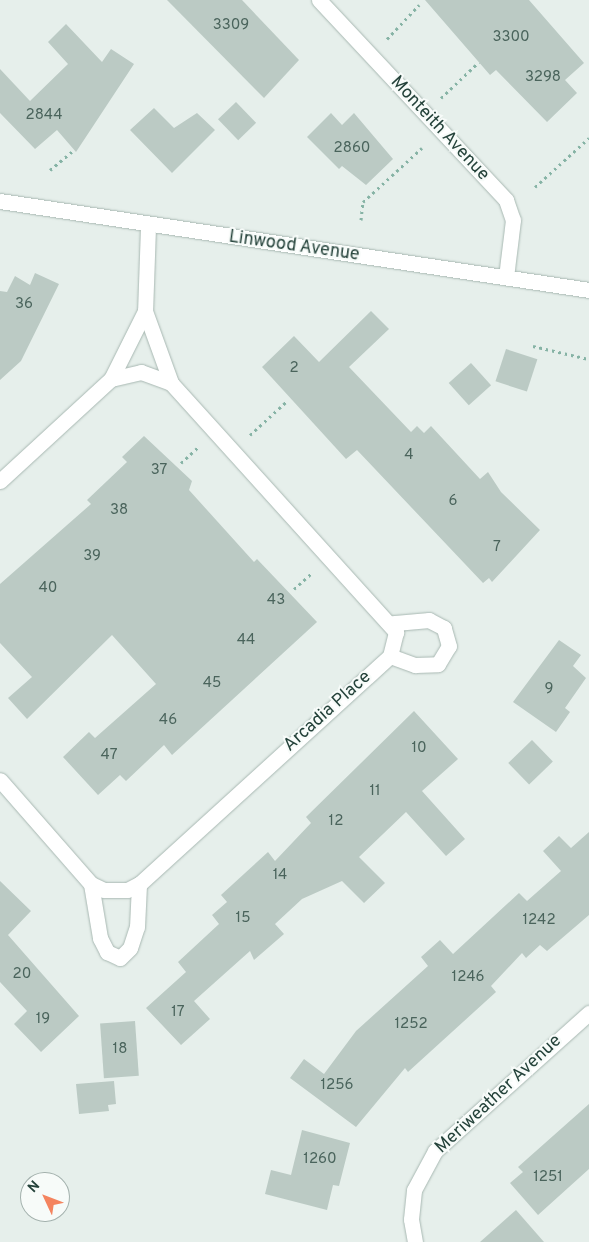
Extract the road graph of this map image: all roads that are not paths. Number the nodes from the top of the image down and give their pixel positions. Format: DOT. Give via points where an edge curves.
graph roads {
  1 [pos="319,0"];
  2 [pos="0,201"];
  3 [pos="148,227"];
  4 [pos="506,277"];
  5 [pos="589,290"];
  6 [pos="144,311"];
  7 [pos="112,379"];
  8 [pos="171,383"];
  9 [pos="0,481"];
  10 [pos="392,623"];
  11 [pos="390,656"];
  12 [pos="0,780"];
  13 [pos="90,884"];
  14 [pos="139,884"];
  15 [pos="589,1013"];
  16 [pos="415,1242"];
  1 -- 4 [label="street, Monteith Avenue" via="506,200 513,220"];
  2 -- 3 [label="street, Linwood Avenue"];
  3 -- 4 [label="street, Linwood Avenue"];
  3 -- 6 [label="street"];
  4 -- 5 [label="street, Linwood Avenue"];
  6 -- 7 [label="street"];
  6 -- 8 [label="street"];
  7 -- 8 [label="street" via="141,372"];
  7 -- 9 [label="street"];
  8 -- 10 [label="street"];
  10 -- 11 [label="street" via="396,632"];
  10 -- 11 [label="street" via="429,620 444,628 449,646 438,664 415,665"];
  11 -- 14 [label="street, Arcadia Place"];
  12 -- 13 [label="street"];
  13 -- 14 [label="street, Arcadia Place" via="115,891"];
  13 -- 14 [label="street" via="100,938 107,952 120,958 130,948 137,927"];
  15 -- 16 [label="street, Meriweather Avenue" via="436,1151 414,1190 410,1219"];
}
